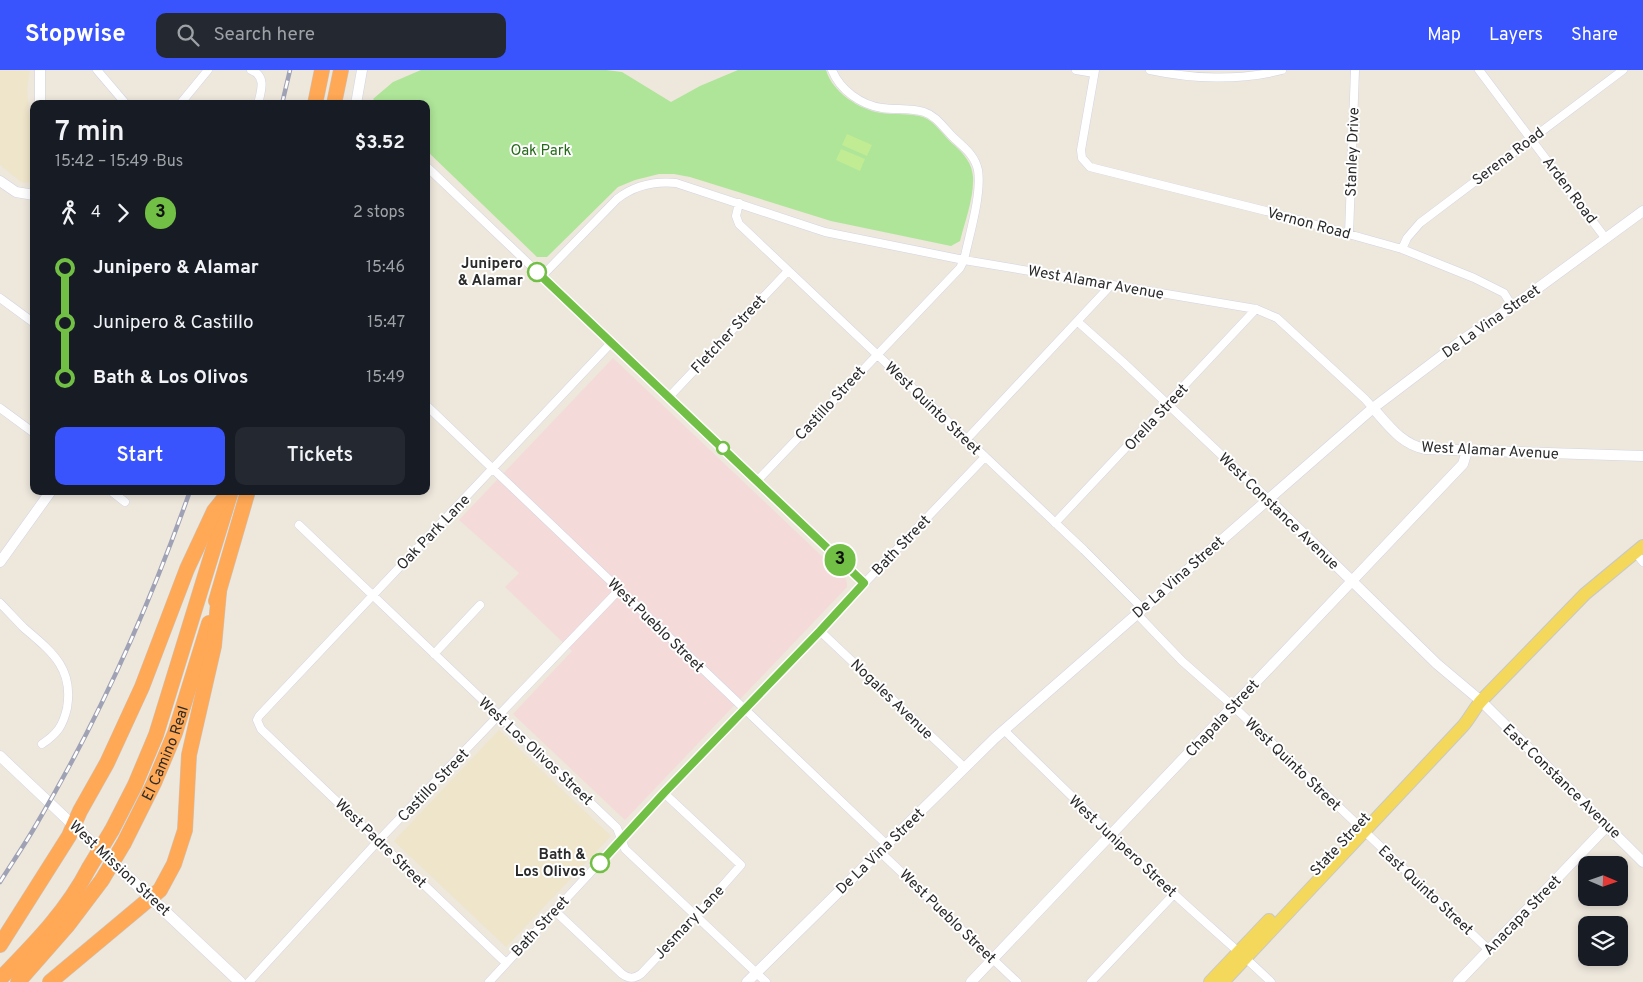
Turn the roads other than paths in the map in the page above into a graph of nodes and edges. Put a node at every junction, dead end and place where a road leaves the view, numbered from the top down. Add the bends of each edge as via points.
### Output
1 (40, 70) edge
2 (97, 70) edge
3 (208, 70) edge
4 (252, 70) edge
5 (322, 70) edge
6 (341, 70) edge
7 (362, 70) edge
8 (832, 70) edge
9 (1076, 70) edge
10 (1150, 70) edge
11 (1282, 70) edge
12 (1355, 70) edge
13 (1479, 70) edge
14 (1623, 70) edge
15 (1094, 71) edge
16 (40, 100) edge
17 (123, 100) edge
18 (183, 100) edge
19 (259, 100) edge
20 (316, 100) edge
21 (335, 100) edge
22 (357, 100) edge
23 (1531, 138) junction
24 (430, 170) edge
25 (0, 181) edge
26 (30, 194) edge
27 (739, 203) junction
28 (1643, 211) edge
29 (1349, 234) junction
30 (1606, 239) junction
31 (1402, 249) junction
32 (964, 260) junction
33 (788, 270) junction
34 (542, 276) junction
35 (1111, 285) junction
36 (0, 298) edge
37 (1512, 306) junction
38 (1256, 309) junction
39 (30, 320) edge
40 (1078, 322) junction
41 (611, 343) junction
42 (876, 354) junction
43 (669, 397) junction
44 (1168, 404) junction
45 (0, 408) edge
46 (1373, 408) junction
47 (430, 409) edge
48 (30, 430) edge
49 (966, 440) junction
50 (1468, 451) junction
51 (1643, 456) edge
52 (984, 457) junction
53 (493, 469) junction
54 (757, 480) junction
55 (48, 495) edge
56 (116, 495) edge
57 (228, 495) edge
58 (230, 495) edge
59 (247, 495) edge
60 (253, 495) edge
61 (1268, 499) junction
62 (125, 502) dead end
63 (1055, 523) junction
64 (299, 525) dead end
65 (235, 538) junction
66 (1640, 553) edge
67 (0, 562) edge
68 (1352, 580) junction
69 (864, 583) junction
70 (618, 590) junction
71 (219, 592) junction
72 (373, 595) junction
73 (0, 603) edge
74 (480, 605) dead end
75 (1139, 611) junction
76 (820, 631) junction
77 (434, 654) junction
78 (1233, 706) junction
79 (1477, 706) junction
80 (744, 709) junction
81 (498, 716) junction
82 (257, 722) joint
83 (1004, 730) junction
84 (42, 744) dead end
85 (0, 756) edge
86 (964, 767) junction
87 (664, 793) junction
88 (74, 825) junction
89 (1606, 827) junction
90 (1361, 828) junction
91 (1111, 834) junction
92 (622, 839) junction
93 (379, 840) junction
94 (883, 847) junction
95 (1643, 862) edge
96 (1174, 894) junction
97 (151, 898) junction
98 (555, 911) junction
99 (696, 916) junction
100 (0, 945) edge
101 (1489, 950) junction
102 (1243, 954) junction
103 (993, 959) junction
104 (506, 963) junction
105 (756, 973) junction
106 (0, 978) edge
107 (18, 982) edge
108 (50, 982) edge
109 (240, 982) edge
110 (249, 982) edge
111 (489, 982) edge
112 (747, 982) edge
113 (766, 982) edge
114 (971, 982) edge
115 (1017, 982) edge
116 (1091, 982) edge
117 (1210, 982) edge
118 (1223, 982) edge
119 (1271, 982) edge
120 (1458, 982) edge

1 - 16 street
2 - 17 street
3 - 18 street
4 - 19 street via 262,83
5 - 20 highway
6 - 21 highway
7 - 22 street
8 - 32 street via 840,84 863,102 933,116 972,157 978,169 978,188
9 - 15 street
10 - 11 street via 1220,78
12 - 29 street, Stanley Drive
13 - 23 street, Arden Road
14 - 23 street, Serena Road
15 - 29 street, Vernon Road via 1081,154 1084,162 1094,168
23 - 30 street, Arden Road
23 - 31 street, Serena Road via 1420,223
24 - 34 street
25 - 26 street via 16,192
27 - 32 street, West Alamar Avenue via 825,232
27 - 33 street, West Quinto Street via 737,220
27 - 34 street, West Alamar Avenue via 676,183 654,182 636,187 617,199
28 - 30 street, De La Vina Street
29 - 31 street, Vernon Road
30 - 37 street, De La Vina Street
31 - 37 street, Vernon Road via 1474,278 1504,294
32 - 35 street, West Alamar Avenue
32 - 42 street, Castillo Street via 960,268
33 - 42 street, West Quinto Street
33 - 43 street, Fletcher Street
34 - 41 street
35 - 38 street, West Alamar Avenue
35 - 40 street
36 - 39 street
37 - 46 street, De La Vina Street
38 - 44 street, Orella Street
38 - 46 street, West Alamar Avenue via 1277,318
40 - 44 street, West Constance Avenue
40 - 49 street
41 - 43 street
41 - 53 street, Oak Park Lane
42 - 49 street, West Quinto Street
42 - 54 street, Castillo Street
43 - 54 street
44 - 61 street, West Constance Avenue
44 - 63 street, Orella Street
45 - 48 street
46 - 50 street, West Alamar Avenue via 1396,433 1416,447
46 - 61 street, De La Vina Street
47 - 53 street, West Pueblo Street
49 - 52 street, West Quinto Street
50 - 51 street, West Alamar Avenue
50 - 68 street, Chapala Street via 1463,464
52 - 63 street, West Quinto Street
52 - 69 street, Bath Street
53 - 70 street, West Pueblo Street
53 - 72 street, Oak Park Lane
54 - 69 street
55 - 67 street
56 - 62 street
57 - 88 highway via 214,511 131,713
58 - 106 highway, El Camino Real, bridge via 159,726 135,785 80,886 49,927
59 - 65 highway, El Camino Real
60 - 65 highway
61 - 68 street, West Constance Avenue
61 - 75 street, De La Vina Street
63 - 75 street, West Quinto Street
64 - 72 street, West Los Olivos Street
65 - 71 highway, El Camino Real
66 - 79 main road, State Street via 1608,574 1564,614
68 - 78 street, Chapala Street
68 - 79 street, West Constance Avenue
69 - 76 street, Bath Street
70 - 80 street, West Pueblo Street
70 - 81 street, Castillo Street
71 - 97 highway via 214,646 189,755 185,830 174,864 160,890
71 - 107 highway, El Camino Real, bridge via 175,733 124,843 102,880 68,925
72 - 77 street, West Los Olivos Street
72 - 82 street, Oak Park Lane via 259,716
73 - 84 street via 55,656 68,683 62,723 57,733
74 - 77 street
75 - 78 street, West Quinto Street via 1182,661
75 - 83 street, De La Vina Street
76 - 80 street, Bath Street
76 - 86 street, Nogales Avenue
77 - 81 street, West Los Olivos Street
78 - 90 street, West Quinto Street
78 - 91 street, Chapala Street
79 - 89 street, East Constance Avenue
79 - 90 main road, State Street via 1464,726
80 - 87 street, Bath Street
80 - 94 street, West Pueblo Street
81 - 92 street, West Los Olivos Street via 617,828
81 - 93 street, Castillo Street
82 - 93 street, West Padre Street
83 - 86 street, De La Vina Street
83 - 91 street, West Junipero Street
85 - 88 street, West Mission Street
86 - 94 street, De La Vina Street
87 - 92 street, Bath Street
87 - 99 street, Jesmary Lane via 741,865
88 - 97 main road, West Mission Street
88 - 100 highway
89 - 95 street, East Constance Avenue
89 - 101 street, Anacapa Street
90 - 101 street, East Quinto Street
90 - 102 main road, State Street
91 - 96 street, West Junipero Street
91 - 103 street, Chapala Street
92 - 98 street, Bath Street
92 - 99 street, West Los Olivos Street via 625,849
93 - 104 street, West Padre Street
93 - 110 street, Castillo Street
94 - 103 street, West Pueblo Street
94 - 105 street, De La Vina Street
96 - 102 street, West Junipero Street
96 - 116 street
97 - 108 highway
97 - 109 main road, West Mission Street
98 - 99 street, Jesmary Lane via 629,978 641,974
98 - 104 street, Bath Street
99 - 105 street, West Los Olivos Street
101 - 120 street, Anacapa Street
102 - 117 main road, State Street
102 - 118 main road, State Street
102 - 119 street, West Junipero Street
103 - 114 street, Chapala Street
103 - 115 street, West Pueblo Street
104 - 111 street, Bath Street
105 - 112 street, De La Vina Street
105 - 113 street, West Los Olivos Street

